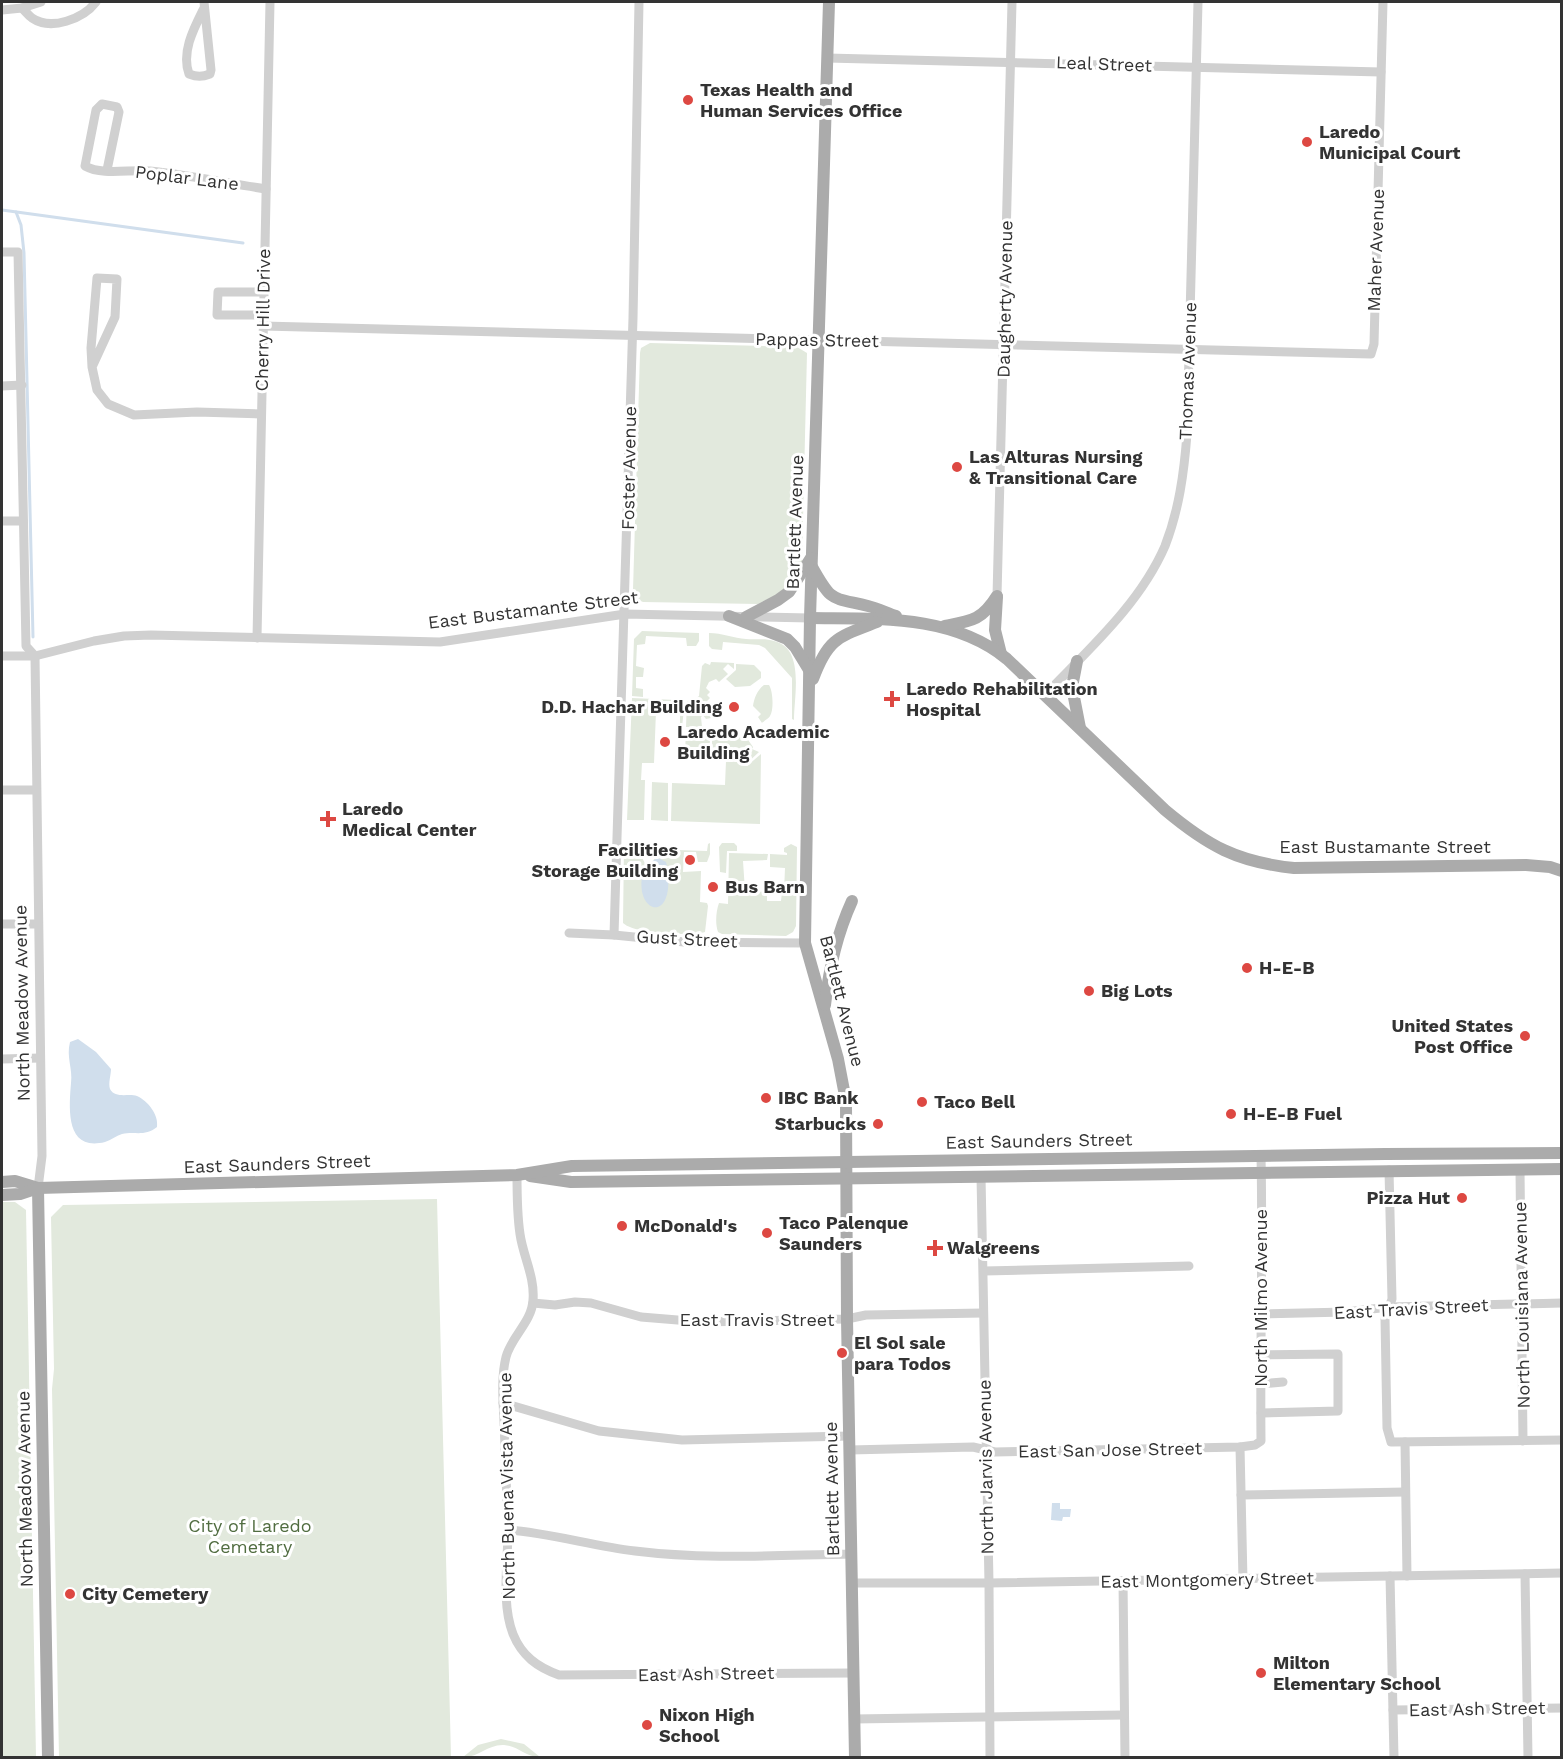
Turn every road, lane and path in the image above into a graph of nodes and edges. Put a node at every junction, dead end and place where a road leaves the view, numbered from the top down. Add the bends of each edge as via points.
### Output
1 (41, 2) edge
2 (96, 2) edge
3 (270, 2) edge
4 (639, 2) edge
5 (829, 2) edge
6 (1012, 2) edge
7 (1198, 2) edge
8 (1383, 2) edge
9 (204, 5) edge
10 (22, 8) junction
11 (2, 10) edge
12 (827, 58) junction
13 (1011, 62) junction
14 (1196, 67) junction
15 (1381, 72) junction
16 (107, 171) junction
17 (266, 189) junction
18 (2, 252) edge
19 (264, 292) junction
20 (263, 315) junction
21 (263, 326) junction
22 (632, 335) junction
23 (817, 340) junction
24 (1004, 344) junction
25 (1189, 349) junction
26 (1371, 354) joint
27 (92, 367) junction
28 (22, 385) junction
29 (2, 386) edge
30 (261, 414) junction
31 (2, 521) edge
32 (23, 521) junction
33 (812, 562) junction
34 (997, 596) junction
35 (625, 614) junction
36 (729, 616) junction
37 (746, 616) junction
38 (810, 618) junction
39 (884, 619) junction
40 (908, 620) junction
41 (941, 627) junction
42 (257, 638) junction
43 (1001, 654) junction
44 (2, 656) edge
45 (35, 656) junction
46 (1077, 661) junction
47 (809, 670) junction
48 (809, 688) junction
49 (1045, 695) junction
50 (1080, 728) junction
51 (2, 790) edge
52 (36, 790) junction
53 (1558, 868) edge
54 (852, 901) dead end
55 (2, 924) edge
56 (38, 924) junction
57 (569, 933) dead end
58 (614, 934) junction
59 (806, 944) junction
60 (824, 1012) junction
61 (2, 1059) edge
62 (40, 1059) junction
63 (1480, 1153) junction
64 (1562, 1153) edge
65 (1261, 1156) junction
66 (1121, 1158) junction
67 (846, 1162) junction
68 (1562, 1169) edge
69 (1389, 1170) junction
70 (1520, 1170) junction
71 (1361, 1171) junction
72 (1262, 1172) junction
73 (1066, 1174) junction
74 (517, 1175) junction
75 (981, 1176) junction
76 (846, 1178) junction
77 (2, 1182) edge
78 (38, 1188) junction
79 (2, 1195) edge
80 (1189, 1266) dead end
81 (984, 1271) junction
82 (533, 1303) junction
83 (1521, 1304) junction
84 (1562, 1304) edge
85 (1389, 1308) junction
86 (983, 1313) junction
87 (1260, 1314) junction
88 (848, 1319) junction
89 (1260, 1356) junction
90 (1283, 1382) dead end
91 (1260, 1383) junction
92 (503, 1403) junction
93 (1261, 1413) junction
94 (850, 1436) junction
95 (1562, 1440) edge
96 (1261, 1441) joint
97 (1524, 1441) junction
98 (1405, 1442) junction
99 (1240, 1447) junction
100 (850, 1450) junction
101 (986, 1450) junction
102 (1405, 1492) junction
103 (1241, 1495) junction
104 (508, 1530) junction
105 (852, 1554) junction
106 (1525, 1574) junction
107 (1562, 1574) edge
108 (1390, 1576) junction
109 (1407, 1576) junction
110 (1243, 1580) junction
111 (1123, 1581) junction
112 (852, 1583) junction
113 (989, 1583) junction
114 (854, 1673) junction
115 (559, 1675) joint
116 (1527, 1708) junction
117 (1562, 1708) edge
118 (1393, 1710) junction
119 (1124, 1715) junction
120 (989, 1717) junction
121 (854, 1719) junction
122 (48, 1758) edge
123 (855, 1758) edge
124 (990, 1758) edge
125 (1125, 1758) edge
126 (1394, 1758) edge
127 (1528, 1758) edge

1 - 10 street
2 - 10 street via 73,18 50,24 33,19
3 - 17 street, Cherry Hill Drive
4 - 22 street, Foster Avenue
5 - 12 main road, Bartlett Avenue
6 - 13 street, Daugherty Avenue
7 - 14 street, Thomas Avenue
8 - 15 street, Maher Avenue
9 - 9 street via 189,38 186,68 195,77 210,74 211,70
10 - 11 street
12 - 13 street, Leal Street
12 - 23 main road, Bartlett Avenue
13 - 14 street, Leal Street
13 - 24 street, Daugherty Avenue
14 - 15 street, Leal Street
14 - 25 street, Thomas Avenue
15 - 26 street, Maher Avenue
16 - 16 street, Poplar Lane via 119,112 117,107 102,104 96,110 85,166
16 - 17 street, Poplar Lane via 148,171
17 - 19 street, Cherry Hill Drive
18 - 28 street, North Meadow Avenue via 18,252
19 - 20 street, Cherry Hill Drive
19 - 20 street via 218,292 217,315
20 - 21 street, Cherry Hill Drive
21 - 22 street, Pappas Street
21 - 30 street, Cherry Hill Drive
22 - 23 street, Pappas Street
22 - 35 street, Foster Avenue
23 - 24 street, Pappas Street
23 - 33 main road, Bartlett Avenue
24 - 25 street, Pappas Street
24 - 34 street, Daugherty Avenue
25 - 26 street, Pappas Street
25 - 46 street, Thomas Avenue via 1187,434 1175,517 1150,574 1125,609
27 - 27 street via 115,317 117,279 97,278
27 - 30 street via 97,390 108,404 134,415
28 - 29 street
28 - 32 street, North Meadow Avenue
30 - 42 street, Cherry Hill Drive
31 - 32 street
32 - 45 street, North Meadow Avenue via 26,646
33 - 37 main road via 785,595
33 - 38 main road, Bartlett Avenue
33 - 40 main road via 824,588 835,598
34 - 41 main road via 978,617
34 - 43 main road via 995,630
35 - 36 street, East Bustamante Street
35 - 42 street, East Bustamante Street via 440,642
35 - 58 street, Foster Avenue
36 - 37 street, East Bustamante Street
36 - 47 main road via 787,639
37 - 38 street, East Bustamante Street
38 - 39 main road, East Bustamante Street
38 - 47 main road, Bartlett Avenue
39 - 40 main road, East Bustamante Street
39 - 48 main road via 846,633 832,643
40 - 41 main road, East Bustamante Street
41 - 43 main road, East Bustamante Street
42 - 45 street, East Bustamante Street via 124,636
43 - 49 main road, East Bustamante Street
44 - 45 street, East Bustamante Street
45 - 52 street, North Meadow Avenue
46 - 49 street, Thomas Avenue
46 - 50 main road via 1072,687
47 - 48 main road, Bartlett Avenue
48 - 59 main road, Bartlett Avenue
49 - 50 main road, East Bustamante Street
50 - 53 main road, East Bustamante Street via 1191,832 1245,860 1294,868
51 - 52 street
52 - 56 street, North Meadow Avenue
54 - 60 main road via 836,942
55 - 56 street
56 - 62 street, North Meadow Avenue
57 - 58 street, Gust Street
58 - 59 street, Gust Street via 684,942
59 - 60 main road, Bartlett Avenue
60 - 67 main road, Bartlett Avenue via 846,1101
61 - 62 street
62 - 78 street, North Meadow Avenue via 42,1156
63 - 64 main road, East Saunders Street
63 - 65 main road, East Saunders Street
63 - 71 main road via 1471,1162 1393,1162
65 - 66 main road, East Saunders Street
65 - 72 street, North Milmo Avenue
66 - 67 main road, East Saunders Street
66 - 73 main road via 1113,1165 1078,1167
67 - 74 main road, East Saunders Street via 572,1166
67 - 76 main road, Bartlett Avenue
68 - 70 main road, East Saunders Street
69 - 70 main road, East Saunders Street
69 - 71 main road, East Saunders Street
69 - 85 street
70 - 83 street, North Louisiana Avenue
71 - 72 main road, East Saunders Street
72 - 73 main road, East Saunders Street
72 - 87 street, North Milmo Avenue
73 - 75 main road, East Saunders Street
74 - 76 main road, East Saunders Street via 571,1182
74 - 78 main road, East Saunders Street
74 - 82 street via 519,1233 532,1278
75 - 76 main road, East Saunders Street
75 - 81 street, North Jarvis Avenue
76 - 88 main road, Bartlett Avenue
77 - 78 main road, East Saunders Street via 15,1181
78 - 79 main road, East Saunders Street
78 - 122 main road, North Meadow Avenue
80 - 81 street
81 - 86 street, North Jarvis Avenue
82 - 88 street, East Travis Street via 591,1303 641,1317 702,1322
82 - 92 street, North Buena Vista Avenue via 506,1356
83 - 84 street, East Travis Street
83 - 85 street, East Travis Street
83 - 97 street, North Louisiana Avenue
85 - 87 street, East Travis Street
85 - 98 street via 1385,1318 1387,1428 1391,1442
86 - 88 street, East Travis Street via 866,1315
86 - 101 street, North Jarvis Avenue
87 - 89 street, North Milmo Avenue
88 - 94 main road, Bartlett Avenue
89 - 91 street, North Milmo Avenue
89 - 93 street via 1338,1354 1338,1411
90 - 91 street
91 - 93 street, North Milmo Avenue
92 - 94 street via 599,1431 682,1440
92 - 104 street, North Buena Vista Avenue
93 - 96 street, North Milmo Avenue
94 - 100 main road, Bartlett Avenue
95 - 97 street
96 - 99 street, East San Jose Street
97 - 98 street
98 - 102 street
99 - 101 street, East San Jose Street
99 - 103 street
100 - 101 street, East San Jose Street
100 - 105 main road, Bartlett Avenue
101 - 113 street, North Jarvis Avenue
102 - 103 street
102 - 109 street
103 - 110 street
104 - 105 street via 675,1555
104 - 115 street, North Buena Vista Avenue via 508,1598 513,1632 528,1659
105 - 112 main road, Bartlett Avenue
106 - 107 street, East Montgomery Street
106 - 109 street, East Montgomery Street
106 - 116 street
108 - 109 street, East Montgomery Street
108 - 110 street, East Montgomery Street
108 - 118 street
110 - 111 street, East Montgomery Street
111 - 113 street, East Montgomery Street
111 - 119 street
112 - 113 street, East Montgomery Street
112 - 114 main road, Bartlett Avenue
113 - 120 street, North Jarvis Avenue
114 - 115 street, East Ash Street
114 - 121 main road, Bartlett Avenue
116 - 117 street, East Ash Street
116 - 118 street, East Ash Street
116 - 127 street
118 - 126 street
119 - 120 street
119 - 125 street
120 - 121 street
120 - 124 street, North Jarvis Avenue
121 - 123 main road, Bartlett Avenue

